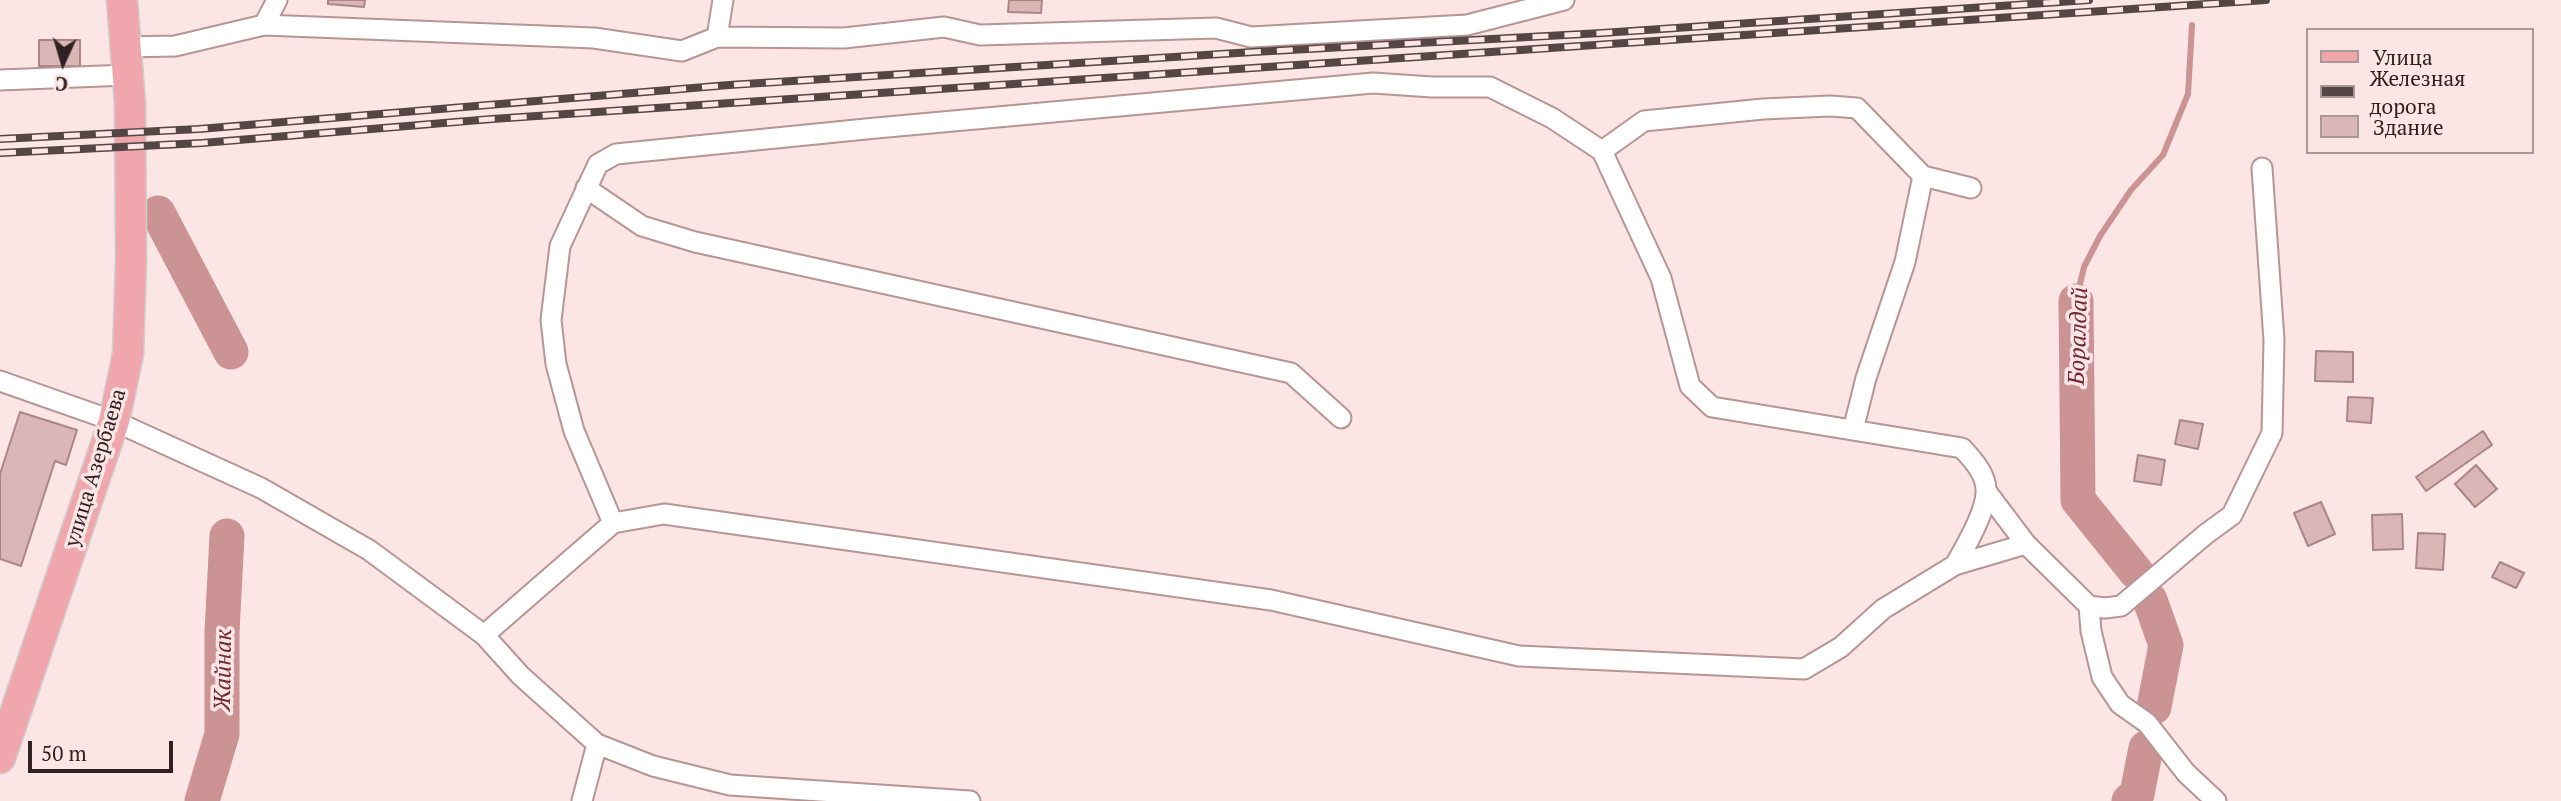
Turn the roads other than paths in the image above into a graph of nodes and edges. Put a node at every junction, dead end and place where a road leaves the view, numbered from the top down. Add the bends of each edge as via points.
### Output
1 (122, 0) edge
2 (277, 0) edge
3 (723, 0) edge
4 (1564, 0) edge
5 (264, 25) junction
6 (718, 37) junction
7 (127, 61) junction
8 (0, 80) edge
9 (1602, 151) junction
10 (2262, 168) dead end
11 (1923, 176) junction
12 (586, 188) junction
13 (1971, 188) dead end
14 (0, 381) edge
15 (1341, 418) dead end
16 (114, 421) junction
17 (1853, 430) junction
18 (1986, 491) junction
19 (613, 523) junction
20 (2026, 544) junction
21 (1955, 565) junction
22 (2089, 606) junction
23 (484, 635) junction
24 (597, 744) junction
25 (0, 758) edge
26 (582, 801) edge
27 (970, 801) edge
28 (2216, 801) edge

1 - 7 main road, улица Азербаева
2 - 5 street
3 - 6 street
4 - 6 street via 1467,25 1251,37 1216,28 980,35 944,27 844,38
5 - 6 street via 594,38 681,51
5 - 7 street
7 - 8 street
7 - 16 main road, улица Азербаева via 131,104 128,354
9 - 11 street via 1644,121 1763,109 1857,108
9 - 12 street via 1552,118 1490,87 1373,83 616,154 598,164
9 - 17 street via 1661,278 1690,386 1712,407
10 - 22 street via 2274,340 2272,433 2232,515 2121,606
11 - 13 street
11 - 17 street via 1905,262
12 - 15 street via 642,226 695,242 1291,373
12 - 19 street via 560,246 551,320 556,364 574,431
14 - 16 street
16 - 23 street via 261,488 369,550
16 - 25 main road, улица Азербаева
17 - 18 street via 1962,448 1979,466
18 - 20 street
18 - 21 street via 1974,530
19 - 21 street via 664,514 1270,600 1519,656 1804,669 1841,647 1883,610
19 - 23 street
20 - 21 street
20 - 22 street
22 - 28 street via 2102,677 2120,704 2147,723 2186,773
23 - 24 street via 521,676
24 - 26 street
24 - 27 street via 653,766 730,785

